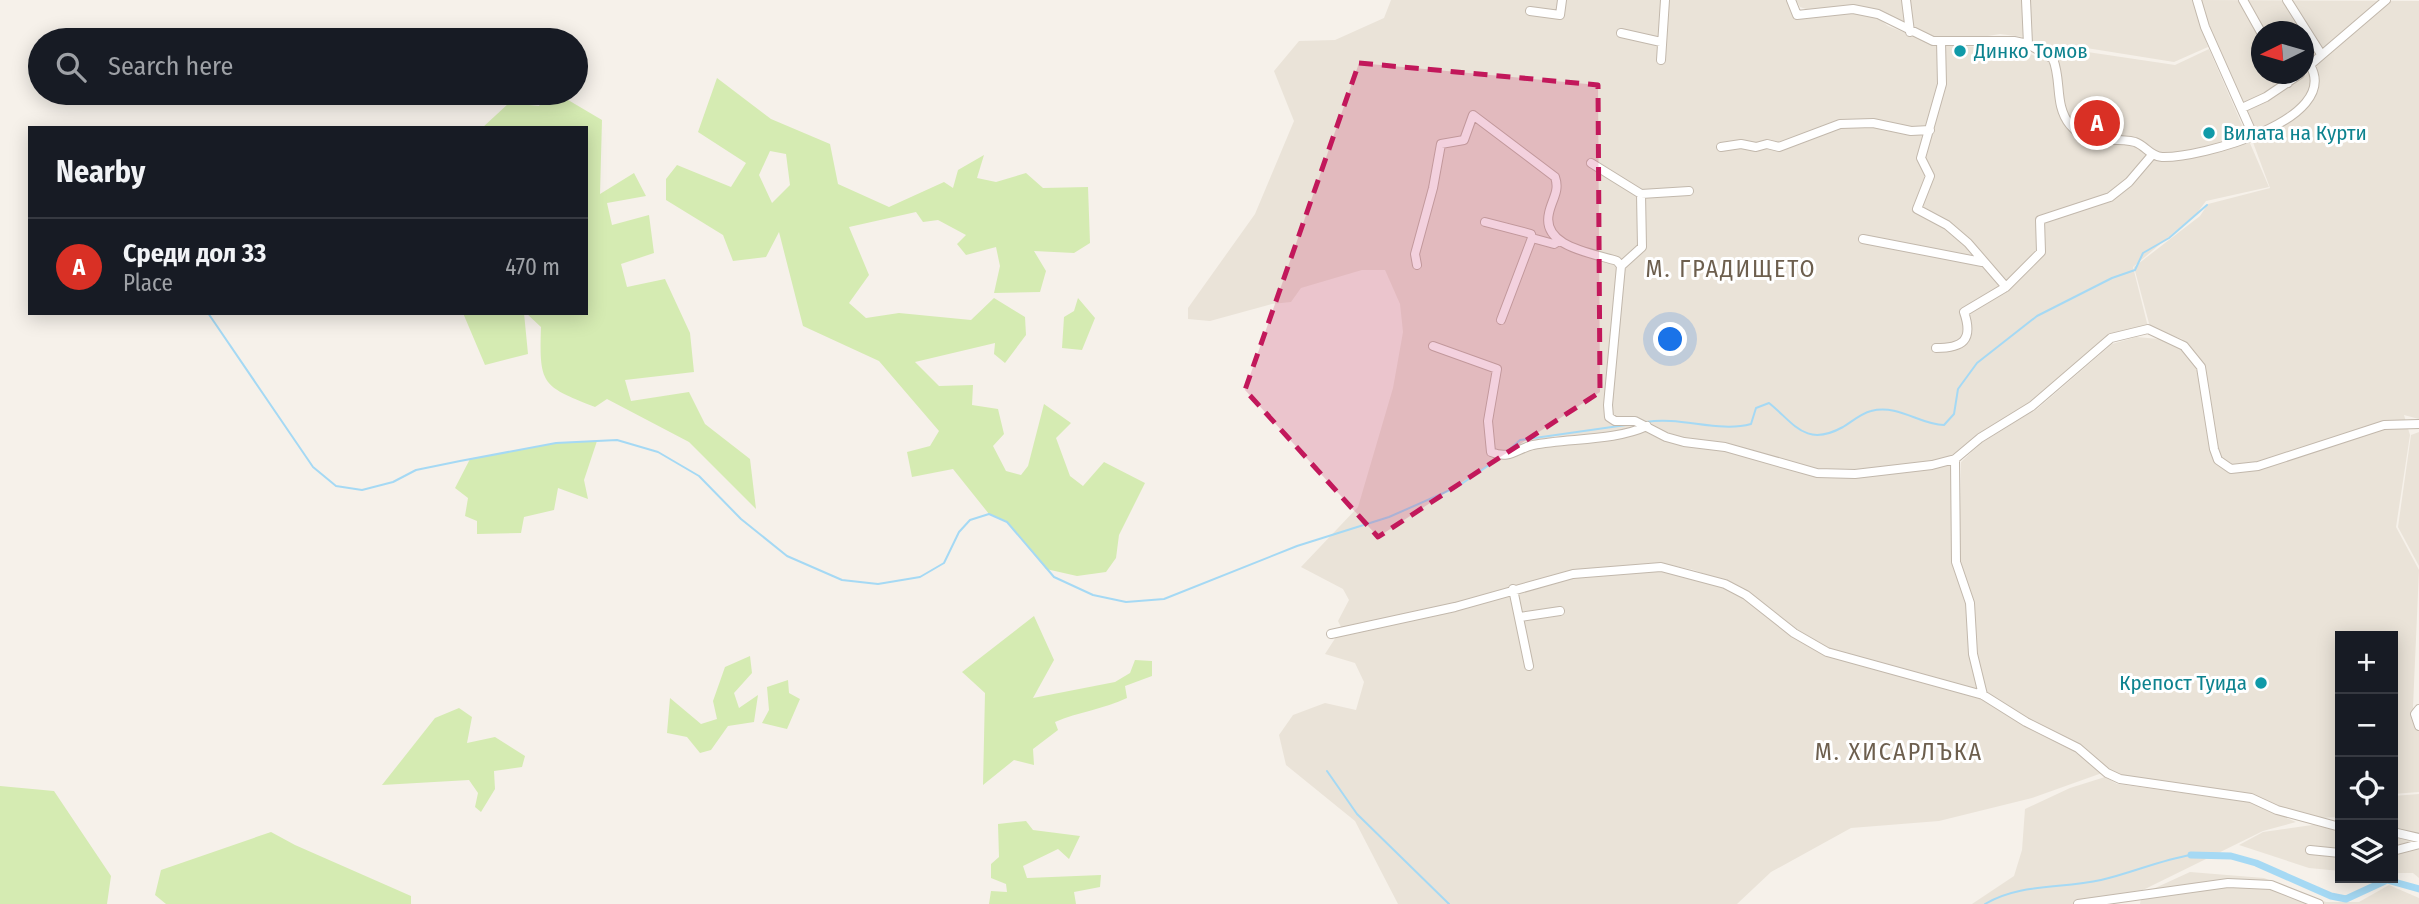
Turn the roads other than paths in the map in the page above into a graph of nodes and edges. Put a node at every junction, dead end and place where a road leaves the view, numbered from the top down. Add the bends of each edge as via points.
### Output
1 (1562, 0) edge
2 (1665, 0) edge
3 (1791, 0) edge
4 (1906, 0) edge
5 (2026, 0) edge
6 (2197, 0) edge
7 (2243, 0) edge
8 (2287, 0) edge
9 (2386, 0) edge
10 (1530, 11) dead end
11 (2255, 21) edge
12 (1910, 32) junction
13 (1621, 33) dead end
14 (1941, 41) junction
15 (1661, 42) junction
16 (2028, 44) junction
17 (2321, 54) junction
18 (1661, 60) dead end
19 (2314, 61) edge
20 (2286, 84) edge
21 (2314, 84) edge
22 (2242, 108) junction
23 (1930, 130) junction
24 (2254, 137) junction
25 (1721, 147) dead end
26 (2152, 155) junction
27 (1591, 163) dead end
28 (1689, 191) dead end
29 (1641, 194) junction
30 (1485, 222) dead end
31 (1532, 238) junction
32 (1863, 239) dead end
33 (1559, 241) junction
34 (1982, 262) junction
35 (1417, 265) dead end
36 (1621, 266) junction
37 (2006, 287) junction
38 (1501, 320) dead end
39 (1433, 346) dead end
40 (1936, 348) dead end
41 (2419, 424) edge
42 (1646, 426) junction
43 (1955, 459) junction
44 (1513, 589) junction
45 (1560, 611) dead end
46 (1520, 617) junction
47 (1331, 634) dead end
48 (1529, 666) dead end
49 (1983, 695) junction
50 (2419, 709) edge
51 (2419, 726) edge
52 (2335, 826) edge
53 (2398, 833) edge
54 (2419, 838) edge
55 (2419, 844) edge
56 (2310, 850) dead end
57 (2398, 850) edge
58 (2335, 852) edge
59 (2078, 904) edge
60 (2319, 904) edge

1 - 10 street via 1560,15
2 - 15 street
3 - 12 street via 1797,15 1853,9 1878,15
4 - 12 street
5 - 16 street
6 - 22 street
7 - 11 street
8 - 17 street
9 - 17 street
12 - 14 street
13 - 15 street
14 - 16 street
14 - 23 street via 1942,84
15 - 18 street
16 - 26 street via 2053,59 2062,110 2080,135 2090,140 2134,142
17 - 19 street
20 - 22 street
21 - 24 street via 2311,97
22 - 24 street
23 - 25 street via 1840,124 1779,147
23 - 34 street via 1921,158 1930,176 1917,209 1947,225
24 - 26 street via 2207,153
26 - 37 street via 2110,197 2040,220 2041,252
27 - 29 street
28 - 29 street
29 - 36 street via 1642,247
30 - 31 street
31 - 33 street via 1553,244
31 - 38 street
32 - 34 street
33 - 35 street via 1549,231 1548,216 1558,186 1555,177 1473,115 1464,141 1441,144 1415,254
33 - 36 street
34 - 37 street
36 - 42 street via 1609,417
37 - 40 street via 1964,312 1964,342 1957,348
39 - 42 street via 1497,369 1488,440 1491,452 1505,456 1528,446 1598,435 1626,436
41 - 43 street via 2384,425 2258,466 2231,469 2218,460 2214,449 2201,367 2184,346 2148,329 2111,338 2032,405
42 - 43 street via 1675,440 1725,447 1817,473 1878,472
43 - 49 street via 1956,562 1970,603 1973,654
44 - 46 street
44 - 47 street via 1455,607
44 - 49 street via 1619,568 1661,567 1693,573 1746,595 1794,634 1827,652
45 - 46 street
46 - 48 street
49 - 52 street via 2078,748 2120,779 2251,798
50 - 51 street via 2415,714
53 - 54 street
55 - 57 street
56 - 58 street
59 - 60 street via 2213,883 2270,886

